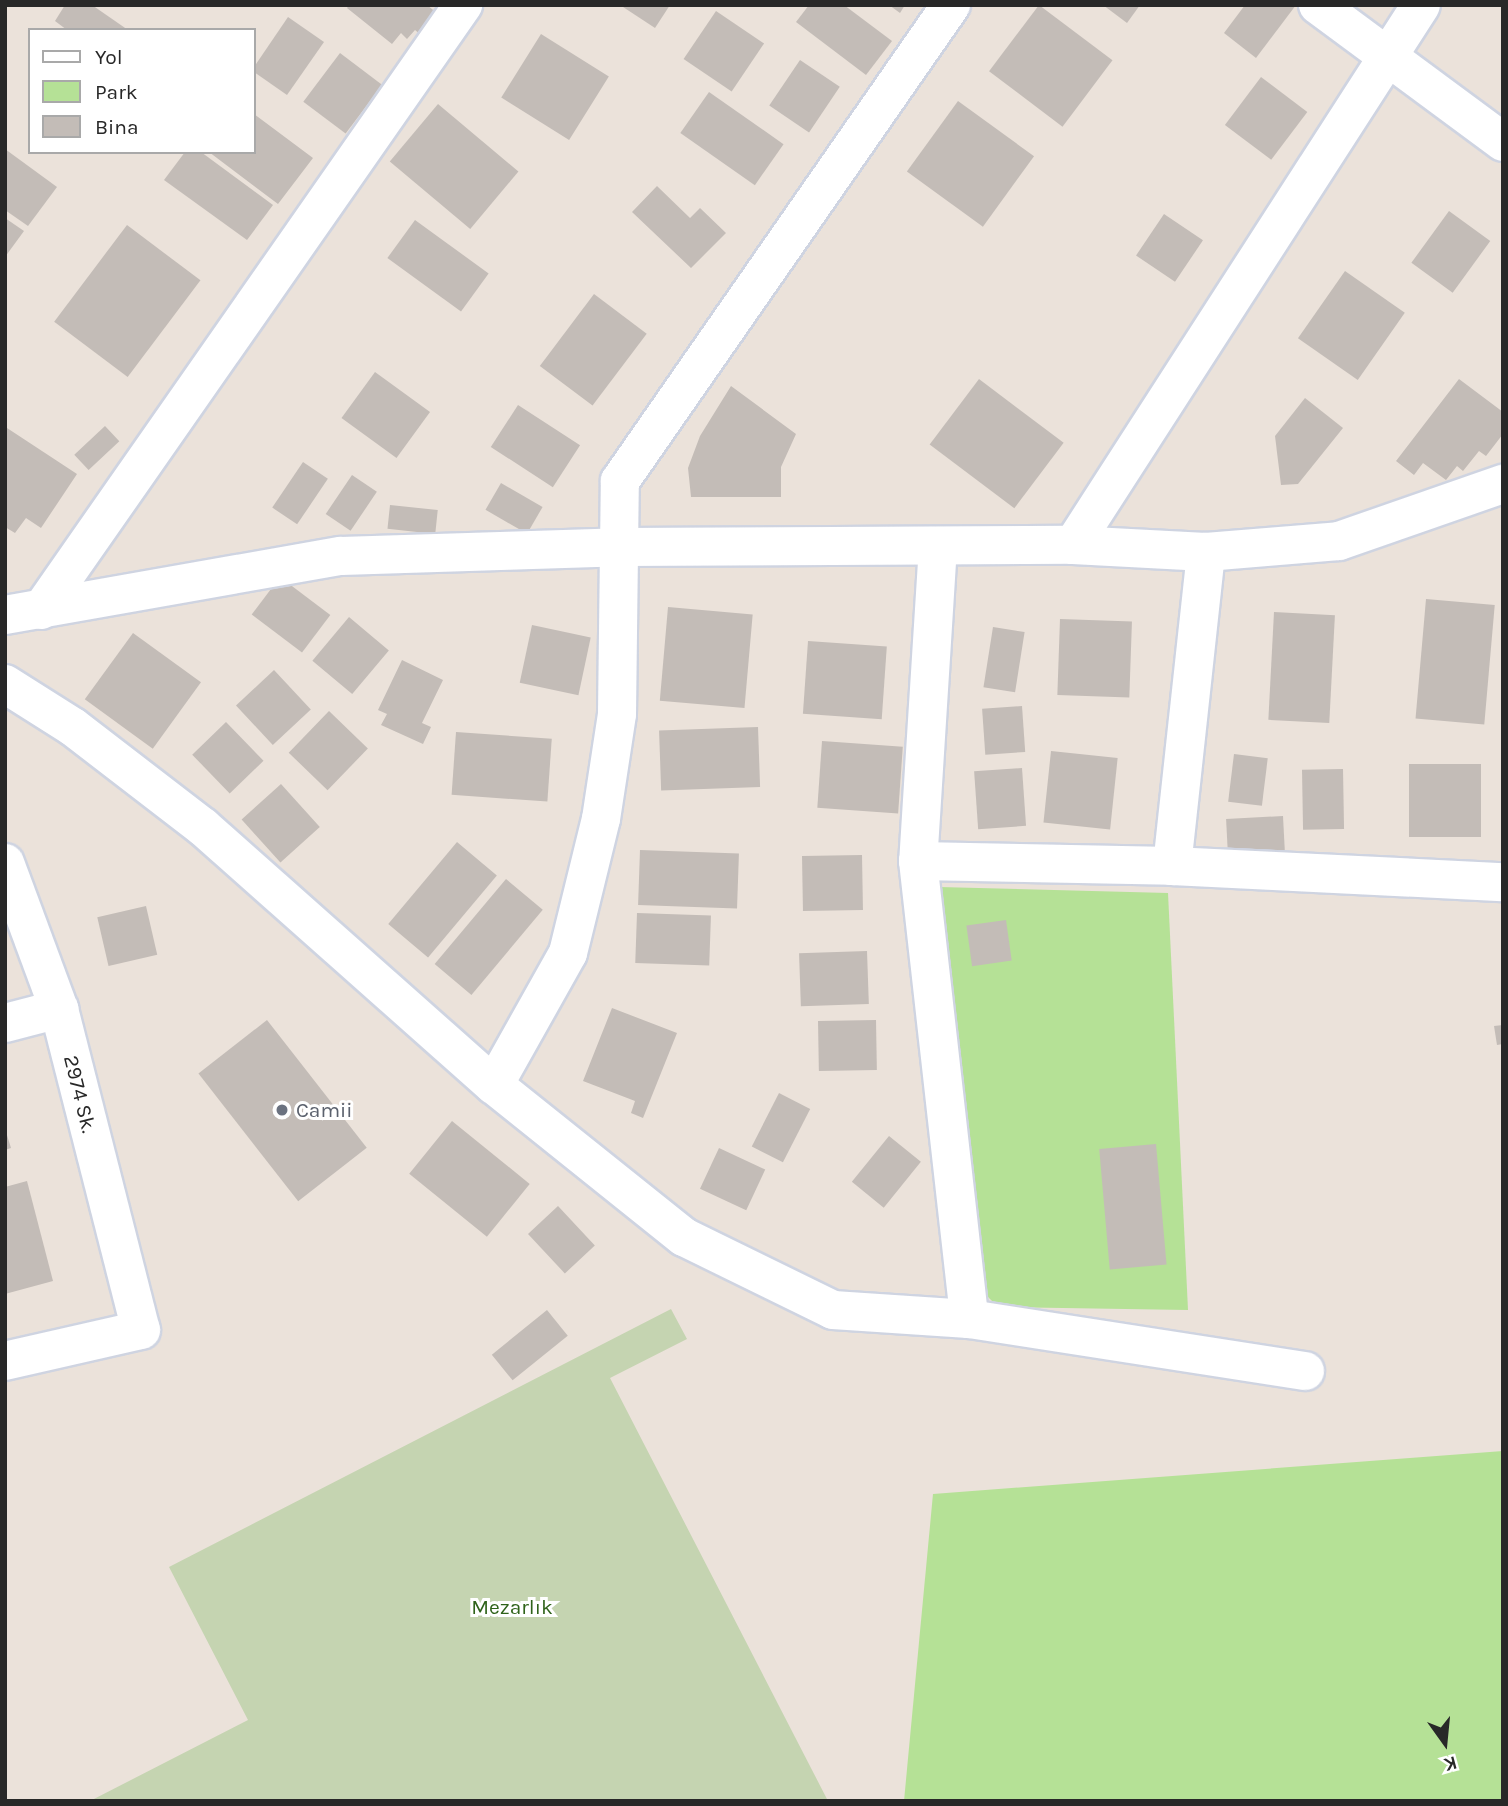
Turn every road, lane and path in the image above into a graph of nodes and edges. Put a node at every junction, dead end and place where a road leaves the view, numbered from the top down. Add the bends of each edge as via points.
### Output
1 (463, 5) edge
2 (951, 5) edge
3 (1318, 5) edge
4 (1420, 5) edge
5 (1386, 55) junction
6 (1503, 142) edge
7 (1503, 484) edge
8 (1073, 545) junction
9 (938, 546) junction
10 (620, 547) junction
11 (1206, 552) junction
12 (23, 613) edge
13 (5, 684) edge
14 (919, 861) junction
15 (5, 863) edge
16 (1171, 866) junction
17 (1503, 881) edge
18 (59, 1009) junction
19 (5, 1023) edge
20 (494, 1085) junction
21 (969, 1319) junction
22 (5, 1361) edge
23 (1305, 1371) dead end

1 - 12 street
2 - 10 street via 621,481
3 - 5 street
4 - 5 street
5 - 6 street
5 - 8 street
7 - 11 street via 1339,541
8 - 9 street
8 - 11 street
9 - 10 street
9 - 14 street
10 - 12 street via 341,556
10 - 20 street via 617,714 601,819 568,953
11 - 16 street
13 - 20 street via 73,727 203,828
14 - 16 street
14 - 21 street
15 - 18 street, 2974 Sk.
16 - 17 street
18 - 19 street
18 - 22 street, 2974 Sk. via 141,1330
20 - 21 street via 696,1244 833,1310
21 - 23 street

